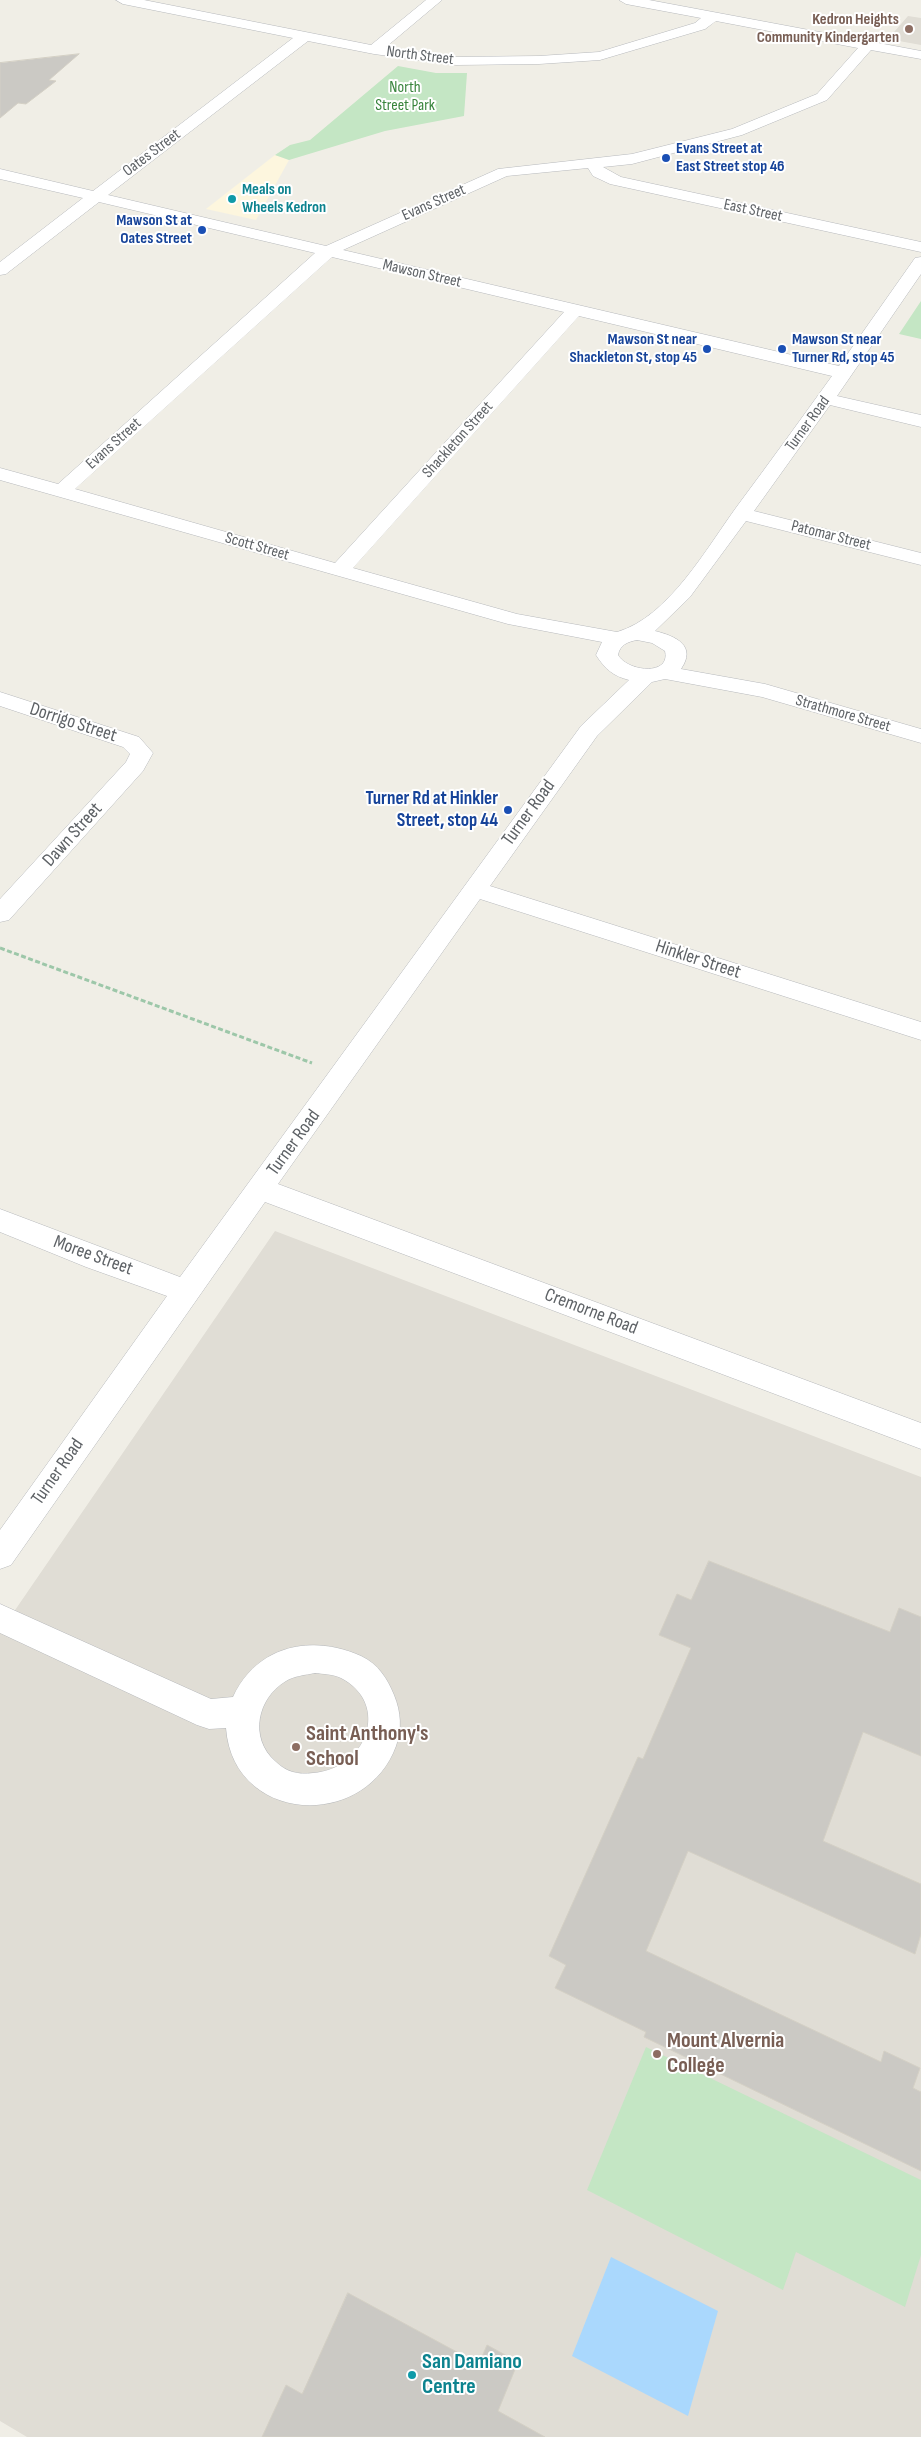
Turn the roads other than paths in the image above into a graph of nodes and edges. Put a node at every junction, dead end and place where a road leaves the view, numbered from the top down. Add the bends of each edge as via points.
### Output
1 (123, 0) edge
2 (435, 0) edge
3 (626, 0) edge
4 (714, 16) junction
5 (304, 37) junction
6 (868, 45) junction
7 (374, 50) junction
8 (921, 55) edge
9 (592, 163) junction
10 (0, 174) edge
11 (95, 197) junction
12 (921, 247) edge
13 (328, 252) junction
14 (921, 262) edge
15 (0, 270) edge
16 (575, 310) junction
17 (844, 373) junction
18 (826, 399) junction
19 (921, 421) edge
20 (0, 474) edge
21 (62, 491) junction
22 (742, 514) junction
23 (921, 559) edge
24 (340, 570) junction
25 (692, 584) junction
26 (619, 648) junction
27 (673, 648) junction
28 (655, 674) junction
29 (765, 691) junction
30 (0, 699) edge
31 (589, 731) junction
32 (921, 736) edge
33 (142, 752) joint
34 (474, 889) junction
35 (0, 914) edge
36 (921, 1031) edge
37 (261, 1189) junction
38 (0, 1220) edge
39 (186, 1291) junction
40 (921, 1436) edge
41 (0, 1555) edge
42 (0, 1618) edge
43 (244, 1712) junction

1 - 5 street, North Street
2 - 7 street
3 - 4 street
4 - 6 street
4 - 7 street, North Street via 700,26 591,57 456,61
5 - 7 street, North Street
5 - 11 street, Oates Street
6 - 8 street
6 - 9 street, Evans Street via 813,102 737,132 632,159
9 - 12 street, East Street via 598,172 616,181
9 - 13 street, Evans Street via 504,172
10 - 11 street, Mawson Street
11 - 13 street, Mawson Street
11 - 15 street, Oates Street
13 - 16 street, Mawson Street
13 - 21 street, Evans Street
14 - 17 street, Turner Road
16 - 17 street, Mawson Street
16 - 24 street, Shackleton Street
17 - 18 street, Turner Road
18 - 19 street
18 - 22 street, Turner Road
20 - 21 street, Scott Street
21 - 24 street, Scott Street
22 - 23 street, Patomar Street
22 - 25 street, Turner Road
24 - 26 street, Scott Street via 515,620 558,639
25 - 26 street, Turner Road via 655,622
25 - 27 street, Turner Road
26 - 27 street via 655,636
26 - 28 street via 628,673
26 - 31 street, Turner Road via 609,685
27 - 28 street, Turner Road via 676,661
27 - 29 street, Strathmore Street
28 - 29 street, Strathmore Street
28 - 31 street, Turner Road
29 - 32 street, Strathmore Street
30 - 33 street, Dorrigo Street via 131,742
31 - 34 street, Turner Road
33 - 35 street, Dawn Street via 135,766
34 - 36 street, Hinkler Street
34 - 37 street, Turner Road
37 - 39 street, Turner Road
37 - 40 street, Cremorne Road
38 - 39 street, Moree Street
39 - 41 street, Turner Road
42 - 43 street via 210,1714
43 - 43 street via 253,1691 270,1674 291,1662 315,1658 339,1661 360,1672 375,1689 384,1710 384,1733 376,1753 363,1771 344,1784 321,1790 298,1790 277,1783 260,1771 247,1753 242,1733

